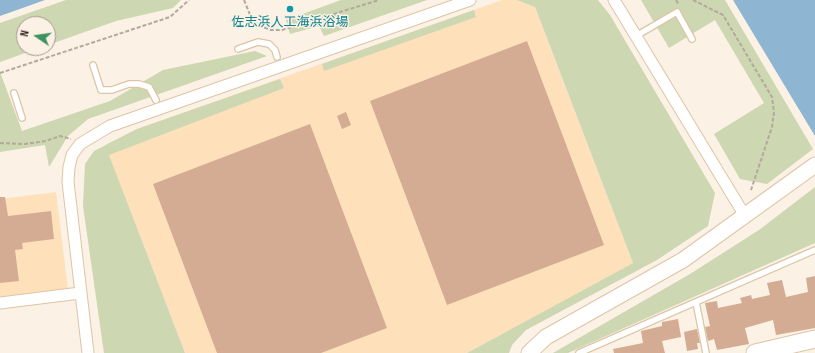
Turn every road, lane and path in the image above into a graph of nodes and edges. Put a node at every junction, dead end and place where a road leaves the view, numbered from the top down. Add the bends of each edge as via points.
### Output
1 (189, 0) edge
2 (244, 0) edge
3 (379, 0) edge
4 (470, 0) edge
5 (614, 0) edge
6 (693, 0) edge
7 (636, 36) junction
8 (692, 38) dead end
9 (238, 49) dead end
10 (278, 57) dead end
11 (93, 65) dead end
12 (0, 73) edge
13 (14, 93) dead end
14 (156, 100) dead end
15 (22, 118) dead end
16 (71, 139) dead end
17 (0, 143) edge
18 (815, 165) edge
19 (751, 190) dead end
20 (745, 216) junction
21 (815, 250) edge
22 (80, 293) junction
23 (696, 302) junction
24 (0, 303) edge
25 (815, 339) edge
26 (88, 353) edge
27 (529, 353) edge
28 (579, 353) edge
29 (706, 353) edge
30 (755, 353) edge

1 - 12 path via 170,16
2 - 3 path via 257,25 271,30 282,30
4 - 22 street via 110,126 80,144 72,155 68,182
5 - 7 street
6 - 19 path via 723,15 772,97 772,127
7 - 8 lane via 677,12
7 - 20 street
9 - 10 lane via 258,42 269,44
11 - 14 lane via 101,90 139,84 149,87
13 - 15 lane
16 - 17 path via 60,136 46,142
18 - 20 street
20 - 27 street via 683,260 546,337
21 - 23 lane
22 - 24 street
22 - 26 street
23 - 28 lane
23 - 29 lane
25 - 30 main road

